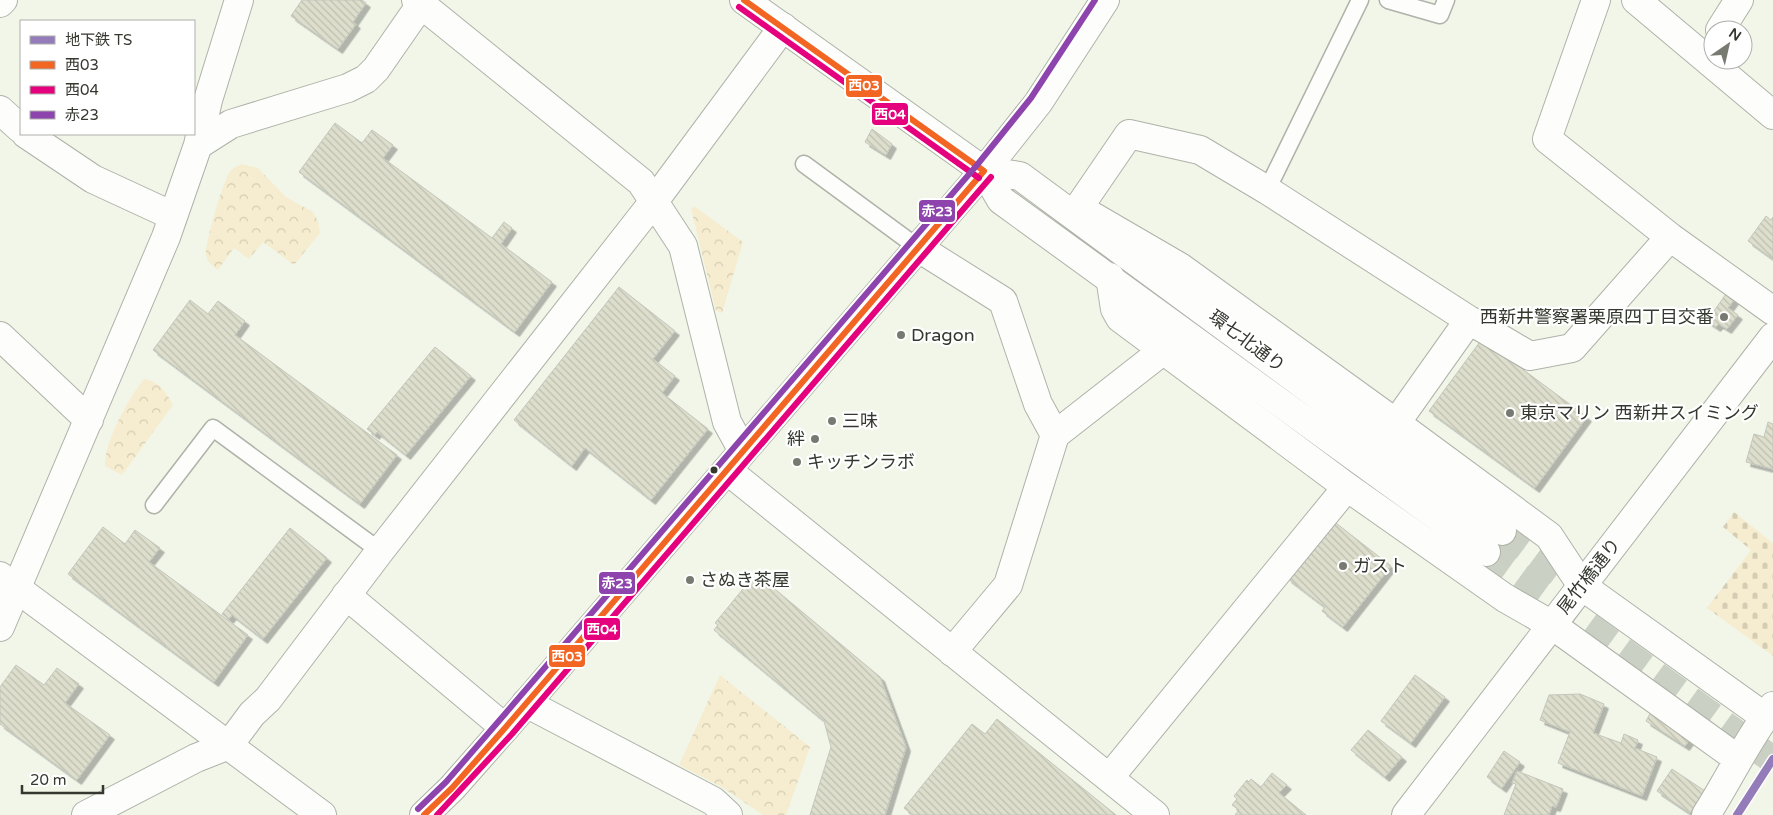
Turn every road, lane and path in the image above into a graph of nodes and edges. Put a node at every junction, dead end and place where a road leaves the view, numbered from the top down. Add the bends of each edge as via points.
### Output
1 (3, 0) edge
2 (239, 0) edge
3 (744, 0) edge
4 (1105, 0) edge
5 (1360, 0) edge
6 (1388, 0) edge
7 (1446, 0) edge
8 (1596, 0) edge
9 (1636, 0) edge
10 (1739, 0) edge
11 (420, 1) edge
12 (0, 3) edge
13 (1726, 20) edge
14 (783, 27) junction
15 (1703, 45) edge
16 (1729, 70) edge
17 (0, 110) edge
18 (1773, 115) edge
19 (20, 128) edge
20 (27, 135) edge
21 (198, 145) junction
22 (804, 164) dead end
23 (984, 171) junction
24 (1267, 190) junction
25 (654, 200) junction
26 (1070, 206) junction
27 (173, 216) junction
28 (1670, 237) junction
29 (917, 247) junction
30 (1110, 278) junction
31 (1773, 311) edge
32 (1470, 320) junction
33 (0, 336) edge
34 (1773, 337) edge
35 (1165, 349) junction
36 (89, 420) junction
37 (1396, 423) junction
38 (1055, 435) junction
39 (735, 461) junction
40 (1347, 487) junction
41 (154, 506) dead end
42 (380, 551) junction
43 (9, 582) edge
44 (1582, 586) junction
45 (346, 595) junction
46 (1552, 624) junction
47 (0, 627) edge
48 (952, 652) junction
49 (526, 703) junction
50 (1769, 712) edge
51 (505, 728) junction
52 (229, 745) junction
53 (1738, 759) junction
54 (1109, 778) junction
55 (429, 813) edge
56 (86, 815) edge
57 (322, 815) edge
58 (728, 815) edge
59 (1154, 815) edge
60 (1406, 815) edge
61 (1706, 815) edge

1 - 12 street
2 - 21 street via 208,100
3 - 14 street, 環七北通り
4 - 23 street via 1038,103
5 - 24 lane
6 - 7 lane via 1440,15
8 - 28 street via 1547,139
9 - 15 street
10 - 13 street
11 - 21 street via 366,79 348,88 231,124
11 - 25 street via 641,182
14 - 23 street, 環七北通り
14 - 25 street
16 - 18 street
17 - 19 street
20 - 27 street via 94,180
21 - 27 street
22 - 29 lane
23 - 26 street, 環七北通り via 1020,176
23 - 29 street
23 - 30 street, 環七北通り via 1001,200
24 - 26 street via 1200,150 1131,134
24 - 32 street
25 - 39 street via 682,246
25 - 42 street
26 - 30 street, 環七北通り via 1494,542
26 - 37 street via 1180,267
27 - 36 street
28 - 31 street
28 - 32 street via 1572,348 1530,356
29 - 38 street via 1003,301 1038,404
29 - 39 street
30 - 35 street via 1115,309 1120,318
32 - 37 street
33 - 36 street
34 - 44 street, 尾竹橋通り
35 - 38 street
35 - 40 street
36 - 43 street
37 - 44 street via 1549,536
38 - 48 street via 1008,585
39 - 48 street
39 - 49 street
40 - 46 street via 1505,598
40 - 54 street
41 - 42 lane via 213,428
42 - 45 street
43 - 47 street
43 - 52 street
44 - 46 street, 尾竹橋通り
44 - 50 street
45 - 51 street
45 - 52 street
46 - 53 street
46 - 60 street, 尾竹橋通り
48 - 54 street
49 - 51 street
49 - 58 street via 713,801
50 - 53 street
51 - 55 street
52 - 56 street via 196,758
52 - 57 street
53 - 61 street
54 - 59 street

